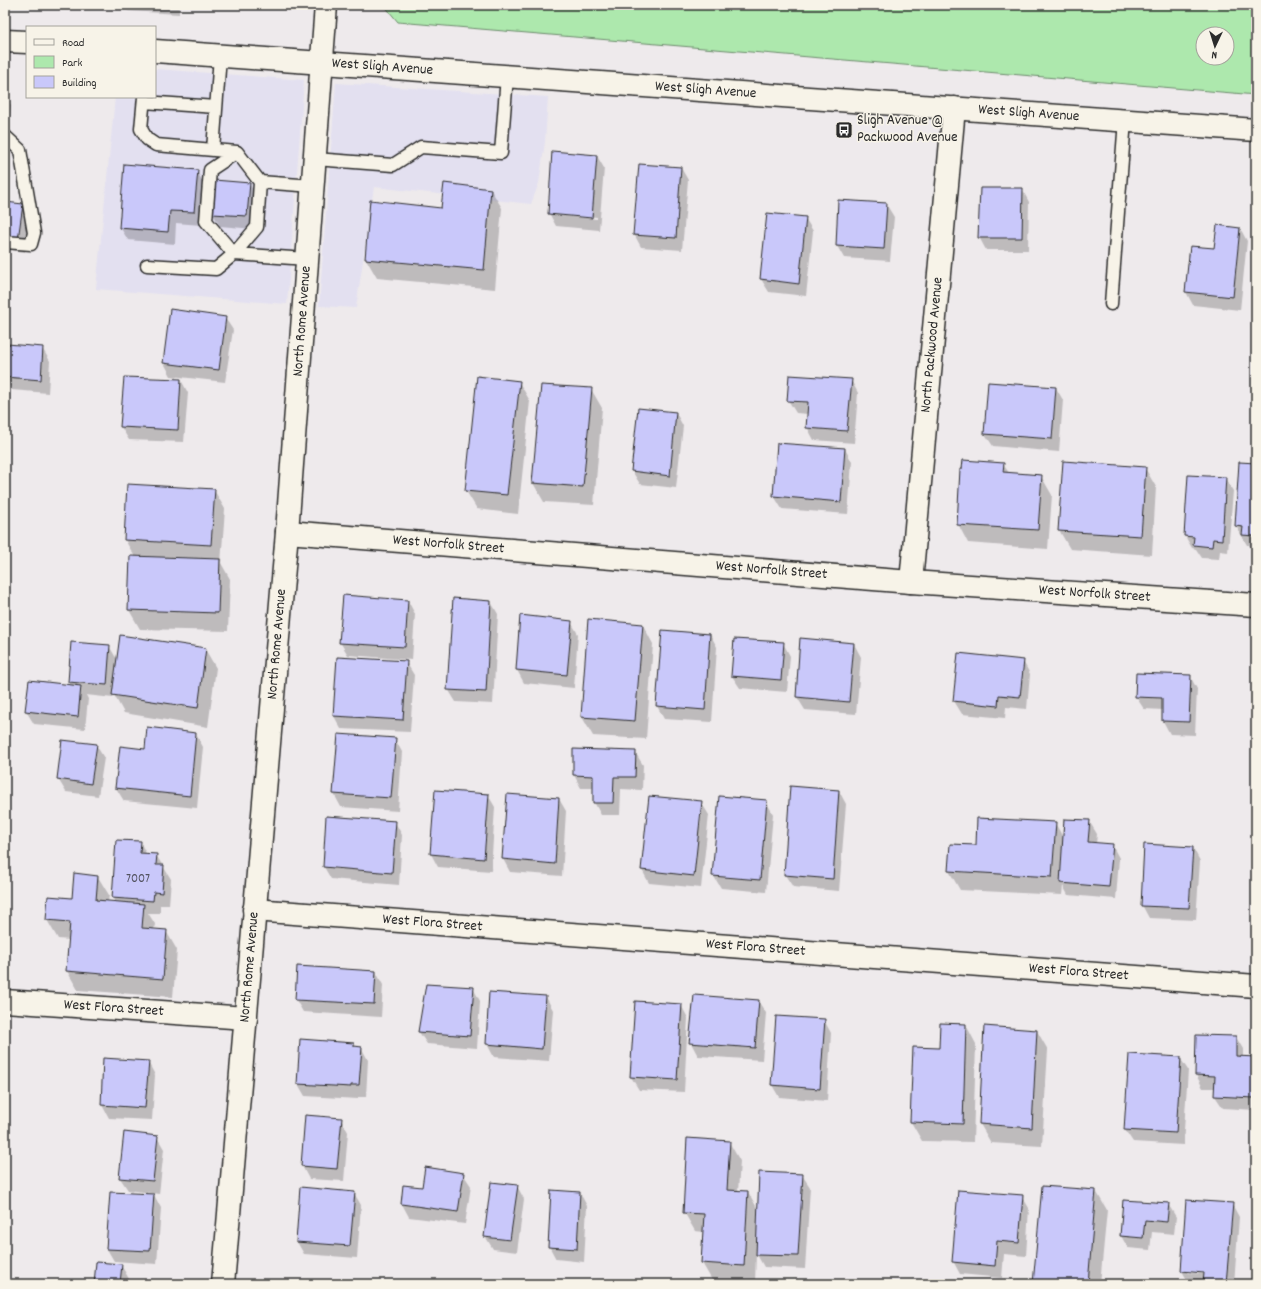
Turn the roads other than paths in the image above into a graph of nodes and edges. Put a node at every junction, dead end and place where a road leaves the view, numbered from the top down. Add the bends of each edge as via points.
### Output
1 (326, 5) edge
2 (5, 41) edge
3 (26, 42) edge
4 (156, 51) edge
5 (220, 56) junction
6 (322, 64) junction
7 (507, 76) junction
8 (144, 99) edge
9 (216, 107) junction
10 (954, 108) junction
11 (1125, 120) junction
12 (1256, 130) edge
13 (5, 136) edge
14 (213, 150) junction
15 (238, 152) junction
16 (314, 159) junction
17 (260, 182) junction
18 (313, 186) junction
19 (5, 242) edge
20 (234, 254) junction
21 (307, 259) junction
22 (147, 265) dead end
23 (1112, 304) dead end
24 (287, 532) junction
25 (911, 582) junction
26 (1256, 605) edge
27 (254, 910) junction
28 (1256, 986) edge
29 (5, 1001) edge
30 (246, 1018) junction
31 (225, 1284) edge

1 - 6 street, North Rome Avenue
2 - 3 street
4 - 5 street, West Sligh Avenue
5 - 6 street, West Sligh Avenue
5 - 9 lane
6 - 7 street, West Sligh Avenue
6 - 16 street, North Rome Avenue
7 - 10 street, West Sligh Avenue
7 - 16 lane via 501,153 421,148 394,165
8 - 9 lane
8 - 14 lane via 141,129 147,139 156,146
9 - 14 lane
10 - 11 street, West Sligh Avenue
10 - 25 street, North Packwood Avenue
11 - 12 street, West Sligh Avenue
11 - 23 lane
13 - 19 lane via 20,150 34,233 31,244
14 - 15 lane
15 - 17 lane
15 - 20 lane via 210,170 206,221
16 - 18 street, North Rome Avenue
17 - 18 lane
17 - 20 lane via 257,227
18 - 21 street, North Rome Avenue
20 - 21 lane
20 - 22 lane via 216,269
21 - 24 street, North Rome Avenue
24 - 25 street, West Norfolk Street
24 - 27 street, North Rome Avenue
25 - 26 street, West Norfolk Street
27 - 28 street, West Flora Street
27 - 30 street, North Rome Avenue
29 - 30 street, West Flora Street
30 - 31 street, North Rome Avenue

